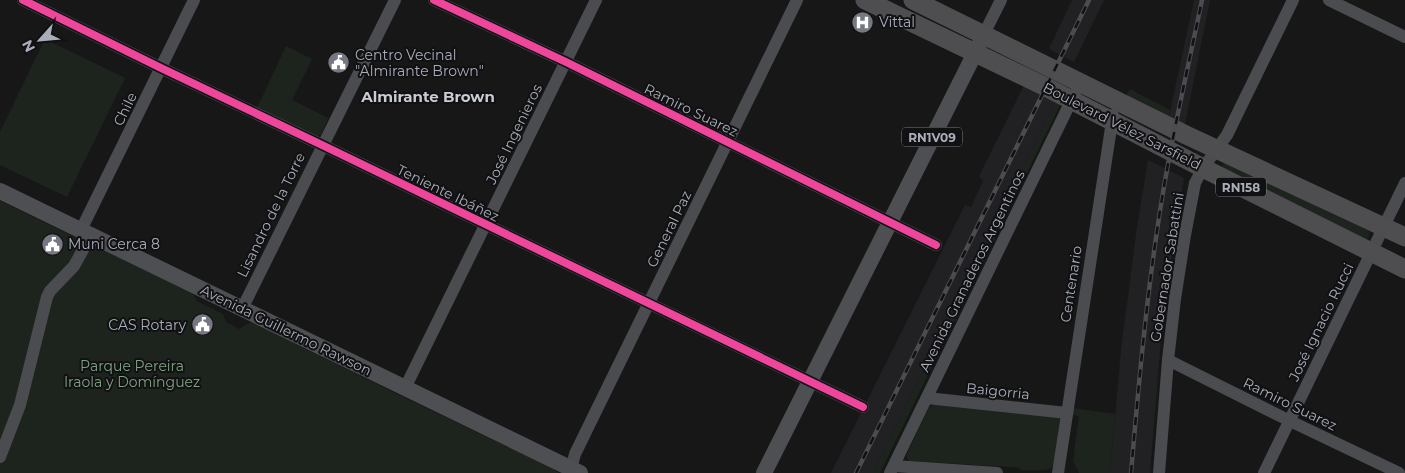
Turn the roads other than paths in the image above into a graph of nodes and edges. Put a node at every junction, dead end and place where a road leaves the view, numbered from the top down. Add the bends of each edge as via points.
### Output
1 (23, 0) edge
2 (194, 0) edge
3 (394, 0) edge
4 (434, 0) edge
5 (596, 0) edge
6 (797, 0) edge
7 (864, 0) edge
8 (912, 0) edge
9 (1001, 0) edge
10 (1293, 0) edge
11 (1330, 0) edge
12 (984, 34) junction
13 (1405, 37) edge
14 (975, 53) junction
15 (566, 62) junction
16 (161, 68) junction
17 (1080, 82) junction
18 (1071, 100) junction
19 (1116, 100) junction
20 (1112, 121) junction
21 (728, 142) junction
22 (322, 145) junction
23 (1217, 150) junction
24 (1203, 168) junction
25 (1405, 183) edge
26 (0, 191) edge
27 (890, 222) junction
28 (486, 225) junction
29 (1384, 226) junction
30 (86, 233) junction
31 (1405, 237) edge
32 (936, 245) dead end
33 (1371, 252) junction
34 (1405, 269) edge
35 (649, 304) junction
36 (242, 309) junction
37 (1168, 360) junction
38 (809, 381) junction
39 (405, 388) junction
40 (927, 398) junction
41 (863, 407) dead end
42 (1067, 413) junction
43 (1290, 421) junction
44 (0, 457) edge
45 (892, 470) edge
46 (574, 472) edge
47 (764, 473) edge
48 (996, 473) edge
49 (1058, 473) edge
50 (1159, 473) edge
51 (1264, 473) edge
52 (1399, 473) edge

1 - 16 street, Teniente Ibáñez
2 - 16 street, Chile
3 - 22 street, Lisandro de la Torre
4 - 15 street, Ramiro Suarez
5 - 15 street, José Ingenieros
6 - 21 street, General Paz
7 - 14 highway, Boulevard Vélez Sarsfield / RN158
8 - 12 highway, Boulevard Vélez Sarsfield / RN158
9 - 12 street
10 - 23 street, Gobernador Sabattini
11 - 13 street
12 - 14 main road, RN1V09
12 - 17 highway, Boulevard Vélez Sarsfield / RN158
14 - 18 highway, Boulevard Vélez Sarsfield / RN158
14 - 27 main road, RN1V09
15 - 21 street, Ramiro Suarez
15 - 28 street, José Ingenieros
16 - 22 street, Teniente Ibáñez
16 - 30 street, Chile
17 - 18 street, Avenida Granaderos Argentinos
17 - 19 highway, Boulevard Vélez Sarsfield / RN158
18 - 20 highway, Boulevard Vélez Sarsfield / RN158
18 - 40 street, Avenida Granaderos Argentinos
19 - 20 street, Centenario
19 - 23 highway, Boulevard Vélez Sarsfield / RN158
20 - 24 highway, Boulevard Vélez Sarsfield / RN158
20 - 42 street, Centenario
21 - 27 street, Ramiro Suarez
21 - 35 street, General Paz
22 - 28 street, Teniente Ibáñez
22 - 36 street, Lisandro de la Torre
23 - 24 street, Gobernador Sabattini
23 - 29 highway, Boulevard Vélez Sarsfield / RN158
24 - 33 highway, Boulevard Vélez Sarsfield / RN158
24 - 37 street, Gobernador Sabattini via 1195,183 1185,235
25 - 29 street, José Ignacio Rucci
26 - 30 main road, Avenida Guillermo Rawson
27 - 32 street, Ramiro Suarez
27 - 38 main road, RN1V09
28 - 35 street, Teniente Ibáñez
28 - 39 street, José Ingenieros
29 - 31 highway, Boulevard Vélez Sarsfield / RN158
29 - 33 street, José Ignacio Rucci
30 - 36 main road, Avenida Guillermo Rawson
30 - 44 street, Chile via 74,266 47,297 20,404
33 - 34 highway, Boulevard Vélez Sarsfield / RN158
33 - 43 street, José Ignacio Rucci
35 - 38 street, Teniente Ibáñez
35 - 46 street, General Paz via 576,454
36 - 39 main road, Avenida Guillermo Rawson
37 - 43 street, Ramiro Suarez
37 - 50 street, Gobernador Sabattini
38 - 41 street, Teniente Ibáñez
38 - 47 main road, RN1V09
39 - 46 main road, Avenida Guillermo Rawson
40 - 42 street, Baigorria
40 - 45 street, Avenida Granaderos Argentinos
42 - 49 street, Centenario
43 - 51 street, José Ignacio Rucci
43 - 52 street, Ramiro Suarez
45 - 48 street

